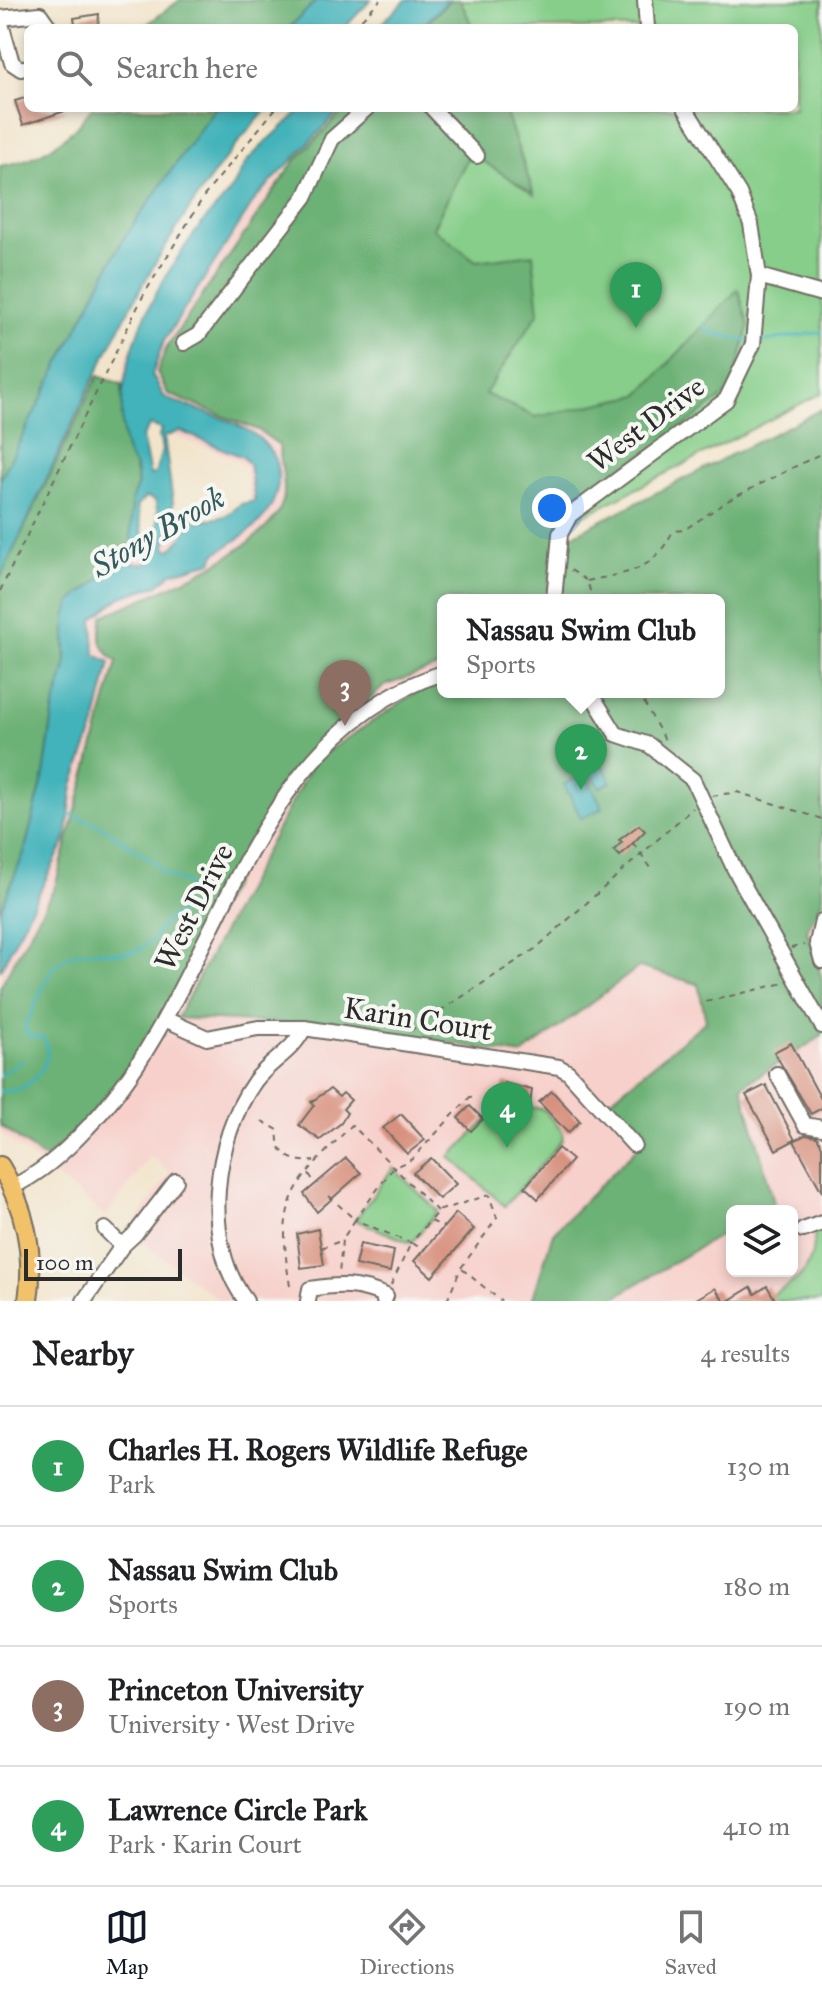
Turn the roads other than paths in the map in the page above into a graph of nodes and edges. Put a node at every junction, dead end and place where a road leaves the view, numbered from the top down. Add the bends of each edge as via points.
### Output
1 (645, 0) edge
2 (0, 19) edge
3 (47, 24) edge
4 (642, 24) edge
5 (24, 68) edge
6 (362, 112) edge
7 (436, 112) edge
8 (688, 112) edge
9 (477, 156) dead end
10 (759, 276) junction
11 (822, 294) edge
12 (184, 343) dead end
13 (554, 594) edge
14 (437, 675) edge
15 (594, 698) edge
16 (822, 921) edge
17 (822, 961) edge
18 (167, 1020) junction
19 (822, 1026) edge
20 (304, 1028) junction
21 (777, 1074) dead end
22 (822, 1128) edge
23 (634, 1145) dead end
24 (0, 1166) edge
25 (176, 1181) dead end
26 (12, 1187) junction
27 (822, 1223) edge
28 (105, 1229) dead end
29 (803, 1230) dead end
30 (122, 1246) junction
31 (385, 1299) edge
32 (28, 1301) edge
33 (84, 1301) edge
34 (246, 1301) edge
35 (308, 1301) edge

1 - 4 street
2 - 3 street via 40,14
2 - 5 street via 12,63
6 - 12 street via 332,139 300,205 198,335
7 - 9 street
8 - 10 street, West Drive via 739,193 751,224
10 - 11 street
10 - 13 street, West Drive via 753,341 726,400 570,515 560,534
14 - 18 street, West Drive via 377,704 320,753 287,791
15 - 19 street via 616,734 639,739 693,780
16 - 17 street via 817,943
18 - 20 street, Karin Court via 207,1038 258,1028
18 - 26 street, West Drive via 100,1115 55,1159
20 - 23 street, Karin Court via 559,1067
20 - 34 street via 297,1044 254,1082 223,1161 220,1232 227,1271
21 - 22 street via 805,1125
24 - 26 main road
25 - 30 street
26 - 32 main road via 27,1236
27 - 29 street
28 - 30 street
30 - 33 street
31 - 35 street via 359,1286 339,1284 310,1289

